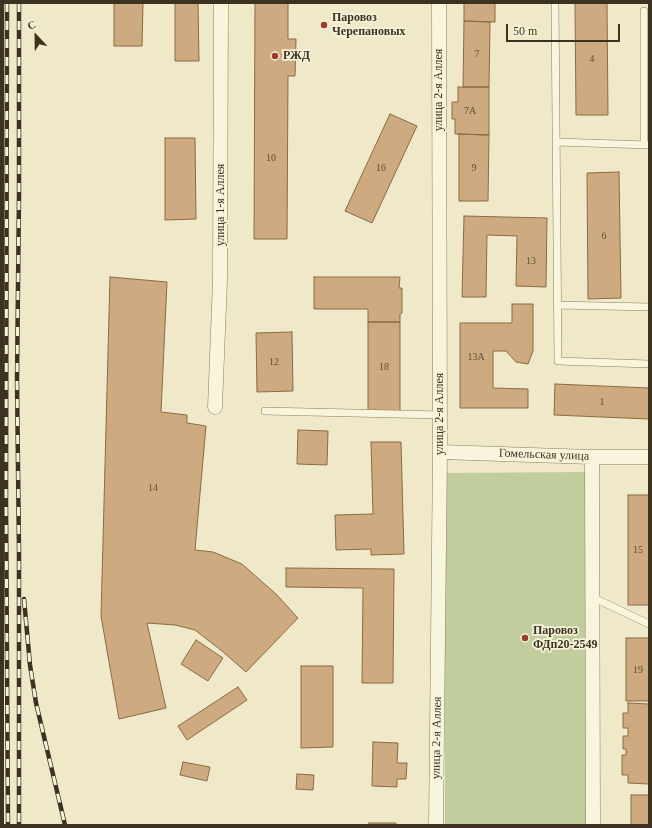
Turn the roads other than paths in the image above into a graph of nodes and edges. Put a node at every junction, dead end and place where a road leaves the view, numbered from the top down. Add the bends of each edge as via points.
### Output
1 (222, 3) edge
2 (439, 3) edge
3 (555, 3) edge
4 (644, 11) dead end
5 (556, 142) junction
6 (646, 144) edge
7 (558, 304) junction
8 (649, 306) edge
9 (649, 364) edge
10 (215, 407) dead end
11 (265, 411) dead end
12 (440, 415) junction
13 (440, 452) junction
14 (592, 457) junction
15 (649, 457) edge
16 (592, 597) junction
17 (649, 624) edge
18 (436, 825) edge
19 (593, 825) edge

1 - 10 street, улица 1-я Аллея via 220,280
2 - 12 street, улица 2-я Аллея
3 - 5 lane
4 - 6 lane
5 - 6 lane
5 - 7 lane
7 - 8 lane
7 - 9 lane via 558,361
11 - 12 lane
12 - 13 street, улица 2-я Аллея
13 - 14 street, Гомельская улица
13 - 18 street, улица 2-я Аллея
14 - 15 street, Гомельская улица
14 - 16 street
16 - 17 lane
16 - 19 street

